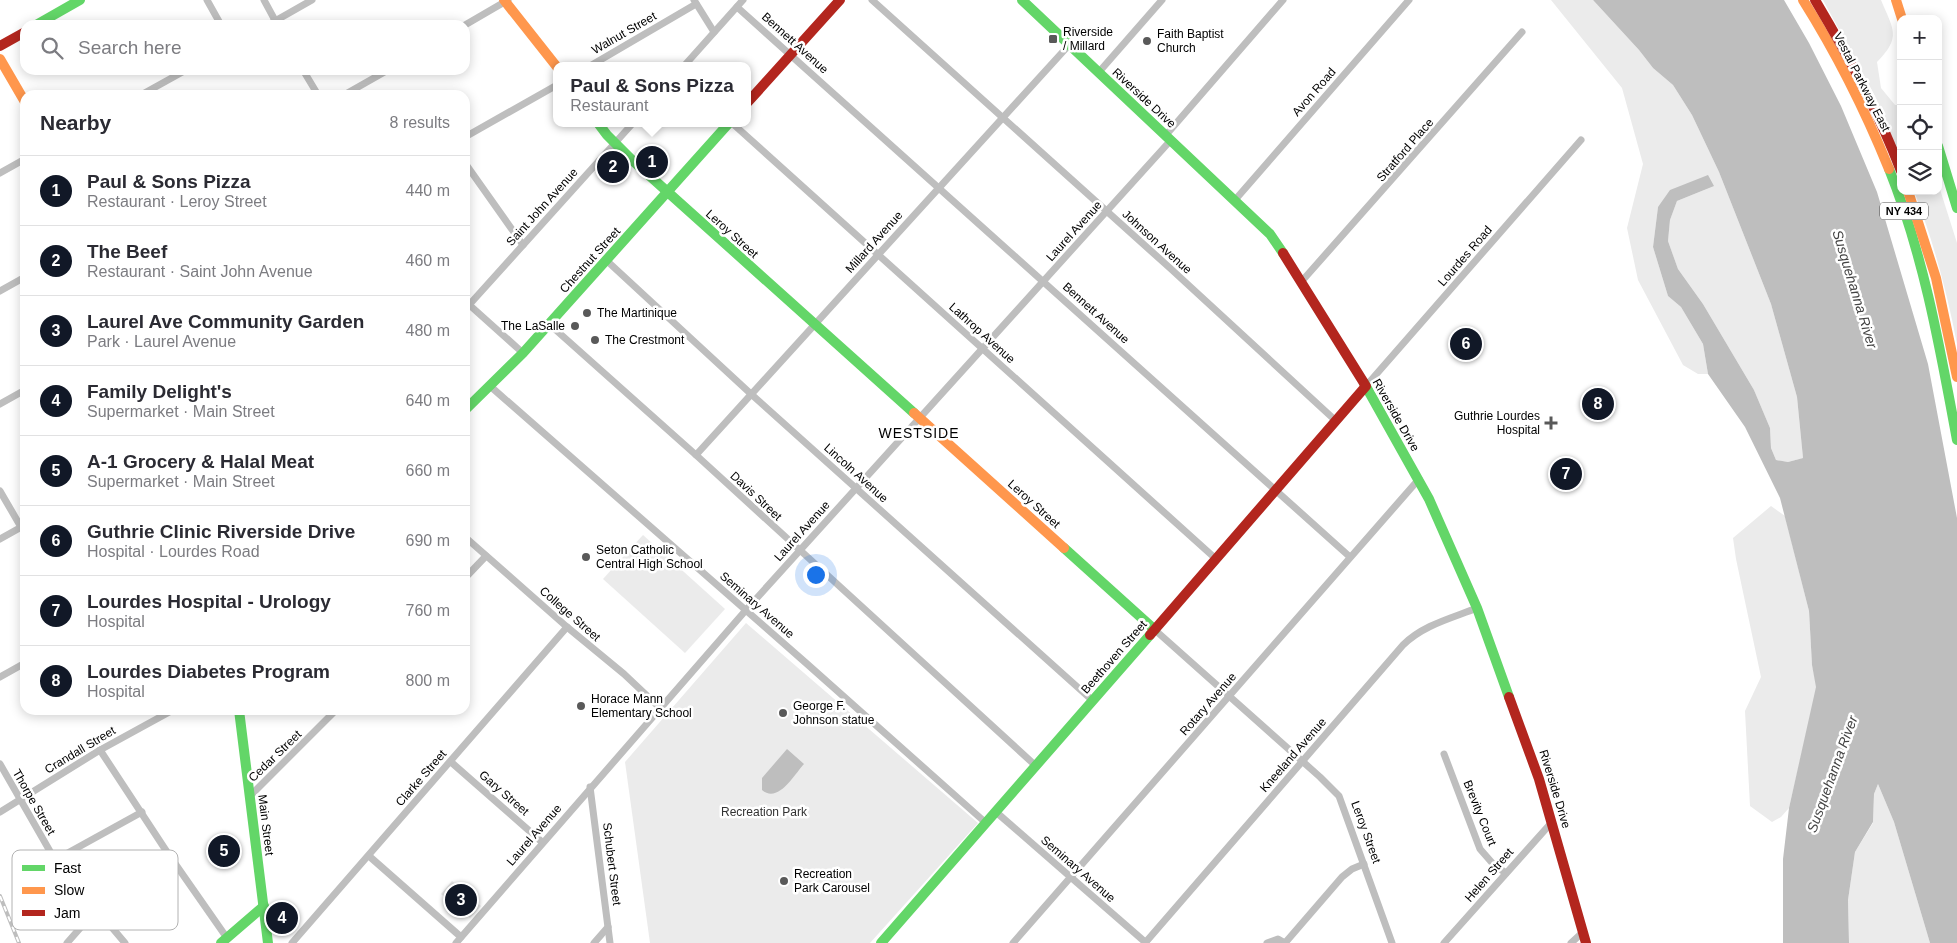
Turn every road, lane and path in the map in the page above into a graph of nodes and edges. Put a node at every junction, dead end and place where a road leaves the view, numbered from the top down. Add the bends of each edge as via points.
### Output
1 (80, 0) edge
2 (207, 0) edge
3 (264, 0) edge
4 (312, 0) edge
5 (743, 0) edge
6 (840, 0) edge
7 (872, 0) edge
8 (1022, 0) edge
9 (1162, 0) edge
10 (1283, 0) edge
11 (1409, 0) edge
12 (1803, 0) edge
13 (1815, 0) edge
14 (1896, 0) edge
15 (506, 1) edge
16 (695, 2) edge
17 (738, 6) junction
18 (1901, 15) edge
19 (45, 20) edge
20 (218, 20) edge
21 (275, 20) edge
22 (282, 20) edge
23 (470, 22) edge
24 (714, 32) junction
25 (1522, 32) dead end
26 (20, 35) edge
27 (1069, 44) junction
28 (0, 46) edge
29 (791, 54) junction
30 (0, 59) edge
31 (553, 62) edge
32 (597, 62) edge
33 (688, 62) edge
34 (1099, 72) junction
35 (177, 75) edge
36 (307, 75) edge
37 (379, 75) edge
38 (553, 87) edge
39 (149, 90) edge
40 (315, 90) edge
41 (353, 90) edge
42 (20, 93) edge
43 (751, 99) edge
44 (1002, 117) junction
45 (601, 127) edge
46 (629, 127) edge
47 (727, 127) edge
48 (735, 127) edge
49 (470, 134) edge
50 (1169, 137) junction
51 (1581, 140) dead end
52 (615, 143) junction
53 (1939, 150) edge
54 (20, 162) edge
55 (1897, 162) edge
56 (470, 170) edge
57 (0, 173) edge
58 (938, 187) junction
59 (668, 192) junction
60 (1909, 195) edge
61 (1955, 196) edge
62 (1235, 200) junction
63 (1957, 208) edge
64 (1106, 212) junction
65 (523, 245) junction
66 (877, 254) junction
67 (606, 260) junction
68 (20, 280) edge
69 (1302, 281) junction
70 (1044, 282) junction
71 (0, 291) edge
72 (470, 300) edge
73 (470, 306) edge
74 (548, 324) junction
75 (814, 324) junction
76 (982, 349) junction
77 (523, 353) junction
78 (1957, 377) edge
79 (490, 386) junction
80 (1366, 386) junction
81 (20, 393) edge
82 (751, 394) junction
83 (0, 404) edge
84 (470, 405) edge
85 (919, 419) junction
86 (1336, 421) junction
87 (1957, 440) edge
88 (696, 455) junction
89 (1418, 479) junction
90 (857, 488) junction
91 (0, 491) edge
92 (1275, 491) junction
93 (20, 523) edge
94 (20, 531) edge
95 (0, 539) edge
96 (470, 542) edge
97 (799, 551) junction
98 (486, 556) junction
99 (1350, 557) junction
100 (1216, 559) junction
101 (470, 573) edge
102 (1477, 608) junction
103 (746, 610) junction
104 (567, 628) junction
105 (1155, 630) junction
106 (20, 666) edge
107 (0, 677) edge
108 (1229, 696) junction
109 (1093, 700) junction
110 (660, 708) junction
111 (164, 715) edge
112 (240, 715) edge
113 (331, 715) edge
114 (100, 750) junction
115 (1444, 754) dead end
116 (1302, 761) junction
117 (451, 762) junction
118 (0, 764) edge
119 (1036, 766) junction
120 (590, 787) junction
121 (250, 796) junction
122 (20, 799) junction
123 (0, 812) edge
124 (142, 812) junction
125 (996, 812) junction
126 (1552, 822) junction
127 (986, 823) junction
128 (542, 842) junction
129 (49, 850) edge
130 (73, 850) edge
131 (166, 850) edge
132 (369, 856) junction
133 (1364, 864) junction
134 (178, 869) edge
135 (1506, 873) junction
136 (1071, 877) junction
137 (264, 906) junction
138 (608, 928) junction
139 (78, 930) edge
140 (114, 930) edge
141 (1583, 932) junction
142 (224, 940) edge
143 (458, 940) edge
144 (67, 943) edge
145 (125, 943) edge
146 (268, 943) edge
147 (292, 943) edge
148 (594, 943) edge
149 (610, 943) edge
150 (881, 943) edge
151 (1013, 943) edge
152 (1145, 943) edge
153 (1268, 943) edge
154 (1392, 943) edge
155 (1444, 943) edge
156 (1571, 943) edge
157 (1575, 943) edge
158 (1586, 943) edge

1 - 19 street
2 - 20 street
3 - 21 street
4 - 22 street
5 - 17 street
6 - 29 street
7 - 44 street, Johnson Avenue
8 - 27 street, Riverside Drive
9 - 34 street
10 - 50 street, Laurel Avenue
11 - 62 street, Avon Road
12 - 87 street, Vestal Parkway East / NY 434 via 1857,96 1899,196 1926,284
13 - 55 street, Vestal Parkway East via 1866,92
14 - 18 street
15 - 23 street
15 - 31 street
16 - 24 street
16 - 32 street, Walnut Street
17 - 24 street
17 - 29 street, Bennett Avenue
24 - 33 street
25 - 69 street, Stratford Place
26 - 28 street
27 - 34 street, Riverside Drive
27 - 44 street, Millard Avenue
29 - 43 street
29 - 58 street, Bennett Avenue
30 - 42 street
34 - 50 street, Riverside Drive
35 - 39 street
36 - 40 street
37 - 41 street
38 - 49 street
44 - 58 street, Millard Avenue
44 - 64 street, Johnson Avenue
45 - 52 street, Leroy Street
46 - 52 street, Saint John Avenue
47 - 59 street, Chestnut Street
48 - 66 street, Lathrop Avenue
50 - 62 street, Riverside Drive
50 - 64 street, Laurel Avenue
51 - 80 street, Lourdes Road
52 - 59 street, Leroy Street
52 - 65 street, Saint John Avenue
53 - 61 street
54 - 57 street
56 - 65 street
58 - 66 street, Millard Avenue
58 - 70 street, Bennett Avenue
59 - 67 street, Chestnut Street
59 - 75 street, Leroy Street
60 - 78 street, NY 434 via 1936,278
61 - 63 street
62 - 69 street, Riverside Drive via 1275,240
64 - 70 street, Laurel Avenue
64 - 86 street, Johnson Avenue
65 - 72 street, Saint John Avenue
66 - 75 street, Millard Avenue
66 - 76 street, Lathrop Avenue
67 - 74 street, Chestnut Street
67 - 82 street, Lincoln Avenue
68 - 71 street
69 - 80 street, Riverside Drive
70 - 76 street, Laurel Avenue
70 - 92 street, Bennett Avenue
73 - 77 street
74 - 77 street, Chestnut Street
74 - 88 street, Davis Street
75 - 82 street, Millard Avenue
75 - 85 street, Leroy Street
76 - 85 street, Laurel Avenue
76 - 100 street, Lathrop Avenue
77 - 79 street, Chestnut Street
79 - 84 street, Chestnut Street
79 - 103 street, Seminary Avenue
80 - 86 street, Beethoven Street
80 - 89 street, Riverside Drive
81 - 83 street
82 - 88 street, Millard Avenue
82 - 90 street, Lincoln Avenue
85 - 90 street, Laurel Avenue
85 - 105 street, Leroy Street
86 - 92 street, Beethoven Street
88 - 97 street, Davis Street
89 - 99 street, Rotary Avenue
89 - 102 street, Riverside Drive
90 - 97 street, Laurel Avenue
90 - 109 street, Lincoln Avenue
91 - 93 street
92 - 99 street, Bennett Avenue
92 - 100 street, Beethoven Street
94 - 95 street
96 - 98 street, College Street
97 - 103 street, Laurel Avenue
97 - 119 street, Davis Street
98 - 101 street
98 - 104 street, College Street
99 - 108 street, Rotary Avenue
100 - 105 street, Beethoven Street
102 - 116 street, Kneeland Avenue via 1411,636
102 - 126 street, Riverside Drive via 1526,740
103 - 110 street, Laurel Avenue
103 - 127 street, Seminary Avenue
104 - 110 street, College Street
104 - 117 street, Clarke Street
105 - 108 street, Leroy Street
105 - 109 street, Beethoven Street
106 - 107 street
108 - 116 street, Leroy Street
108 - 136 street, Rotary Avenue
109 - 119 street, Beethoven Street
110 - 120 street, Laurel Avenue
111 - 114 street, Crandall Street
112 - 121 street, Main Street
113 - 121 street, Cedar Street
114 - 122 street, Crandall Street
114 - 124 street
115 - 135 street, Brevity Court via 1480,849
116 - 133 street, Leroy Street via 1338,796
116 - 152 street, Kneeland Avenue
117 - 128 street, Gary Street
117 - 132 street, Clarke Street
118 - 122 street, Thorpe Street
119 - 125 street, Beethoven Street
120 - 128 street, Laurel Avenue
120 - 138 street, Schubert Street
121 - 137 street, Main Street
122 - 123 street, Crandall Street
122 - 129 street, Thorpe Street
124 - 130 street
124 - 131 street
125 - 127 street, Beethoven Street
125 - 136 street, Seminary Avenue
126 - 135 street, Helen Street
126 - 141 street, Riverside Drive
127 - 150 street, Beethoven Street
128 - 143 street, Laurel Avenue
132 - 143 street
132 - 147 street, Clarke Street
133 - 153 street via 1342,877 1285,943 1278,940
133 - 154 street, Leroy Street
134 - 142 street
135 - 155 street, Helen Street
136 - 151 street, Rotary Avenue
136 - 152 street, Seminary Avenue
137 - 142 street
137 - 146 street, Main Street
138 - 148 street
138 - 149 street, Schubert Street
139 - 144 street
140 - 145 street, Thorpe Street
141 - 156 street
141 - 157 street
141 - 158 street, Riverside Drive

